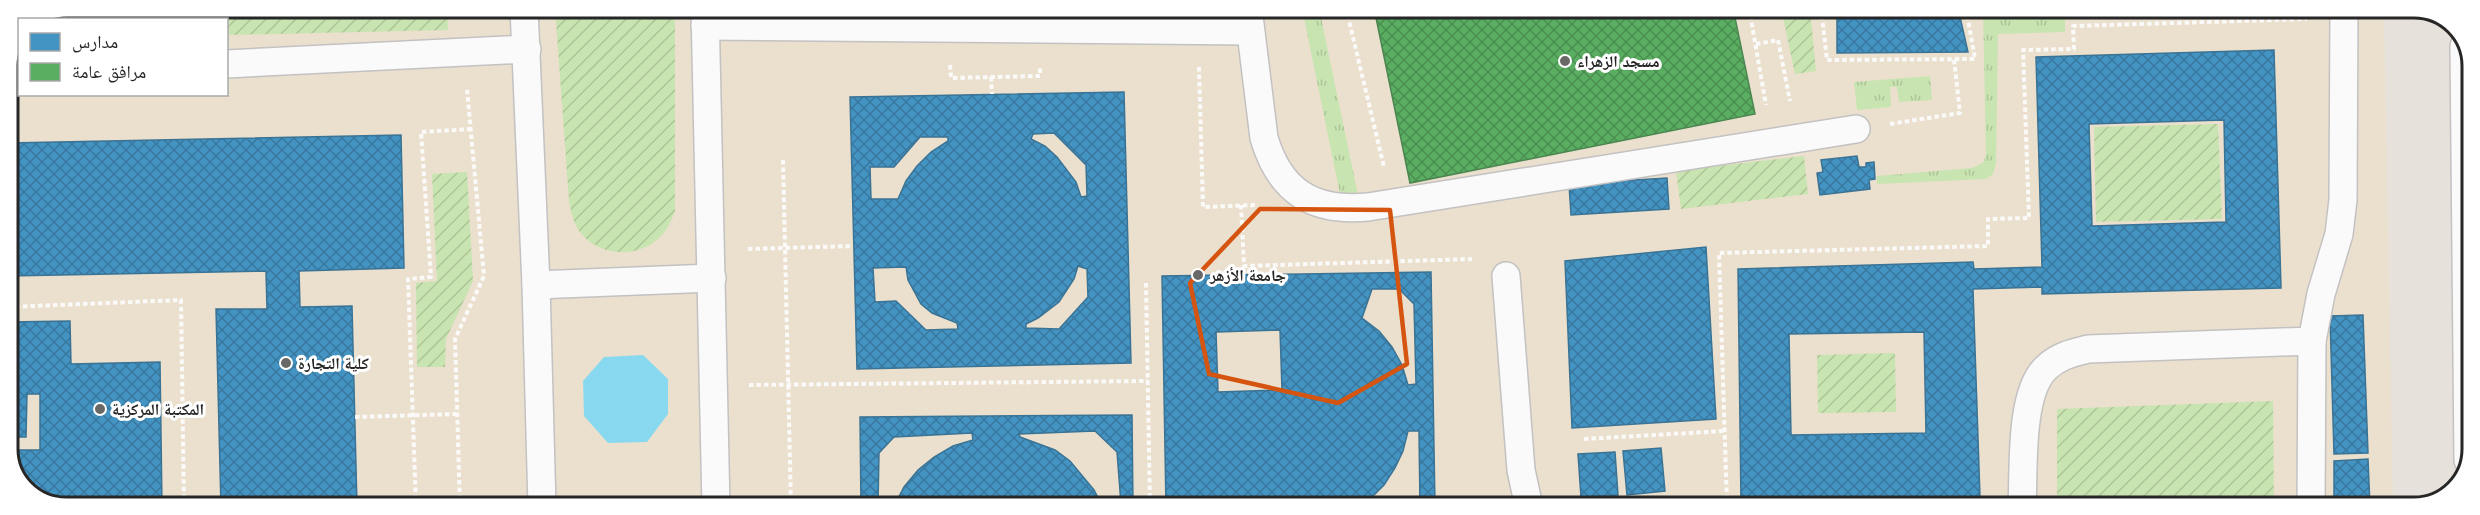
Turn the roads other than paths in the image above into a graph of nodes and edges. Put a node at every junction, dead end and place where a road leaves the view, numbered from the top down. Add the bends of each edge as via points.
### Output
1 (524, 18) edge
2 (705, 18) edge
3 (951, 18) edge
4 (2344, 18) edge
5 (1197, 19) edge
6 (1249, 20) edge
7 (526, 49) junction
8 (228, 64) edge
9 (1856, 129) road end
10 (1506, 276) dead end
11 (712, 279) junction
12 (536, 285) junction
13 (2312, 341) junction
14 (542, 497) edge
15 (716, 497) edge
16 (1526, 497) edge
17 (2023, 497) edge
18 (2311, 497) edge

1 - 7 lane
2 - 11 lane
3 - 5 lane
4 - 13 lane via 2343,200 2339,234
5 - 6 lane
6 - 9 lane via 1264,138 1276,169 1300,194 1334,207 1368,207
7 - 8 lane
7 - 12 lane
10 - 16 lane
11 - 12 lane
11 - 15 lane
12 - 14 lane
13 - 17 lane via 2088,349 2064,355 2045,368 2032,387 2027,410
13 - 18 lane

